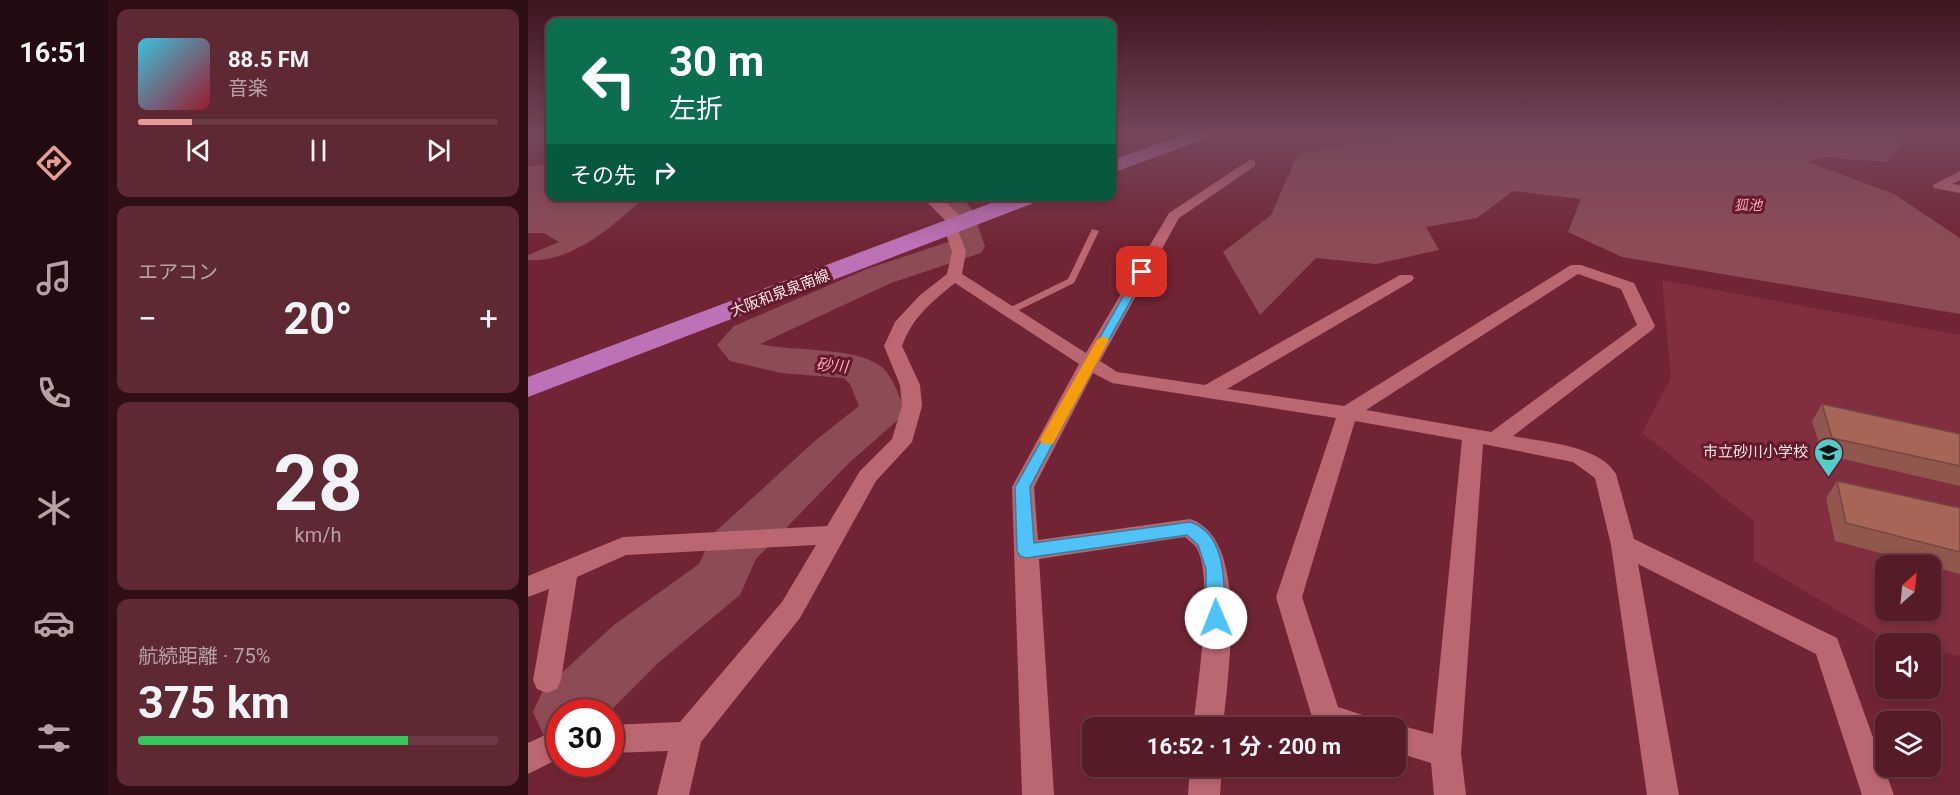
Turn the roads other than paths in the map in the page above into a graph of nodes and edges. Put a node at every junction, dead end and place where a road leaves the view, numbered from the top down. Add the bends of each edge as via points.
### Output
1 (1241, 170) edge
2 (1960, 175) edge
3 (1960, 189) edge
4 (932, 201) edge
5 (1018, 201) edge
6 (955, 226) junction
7 (1095, 231) dead end
8 (954, 276) junction
9 (1406, 278) dead end
10 (1010, 311) junction
11 (1088, 364) junction
12 (528, 388) edge
13 (1207, 392) junction
14 (1347, 413) junction
15 (1484, 437) junction
16 (834, 535) junction
17 (1623, 545) junction
18 (1026, 551) junction
19 (565, 571) junction
20 (528, 587) edge
21 (547, 680) dead end
22 (1210, 717) edge
23 (1327, 717) edge
24 (687, 736) junction
25 (624, 738) edge
26 (1406, 741) edge
27 (546, 749) edge
28 (1446, 753) junction
29 (528, 759) edge
30 (1205, 777) edge
31 (673, 795) edge
32 (1038, 795) edge
33 (1204, 795) edge
34 (1450, 795) edge
35 (1663, 795) edge
36 (1878, 795) edge

1 - 11 street via 1174,216
2 - 3 street via 1939,185
4 - 6 street
5 - 6 main road, 大阪和泉泉南線
6 - 8 street via 959,252
6 - 12 main road, 大阪和泉泉南線
7 - 10 lane via 1071,281
8 - 10 street
8 - 16 street via 925,299 902,326 893,346 910,385 912,406 902,442 868,476
9 - 13 street
10 - 11 street
11 - 13 street via 1112,377
11 - 18 street via 1023,487
13 - 14 street
14 - 15 street
14 - 15 street via 1576,268 1628,286 1646,326
14 - 23 street via 1289,597
15 - 17 street via 1579,456 1605,474
15 - 28 street
16 - 19 street via 623,546
16 - 24 street via 791,610
17 - 35 street
17 - 36 street via 1827,646
18 - 22 street via 1190,528 1206,542 1215,569
18 - 32 street
19 - 20 street
19 - 21 street
24 - 25 street
24 - 31 street
26 - 28 street
27 - 29 street
28 - 34 street
30 - 33 street

